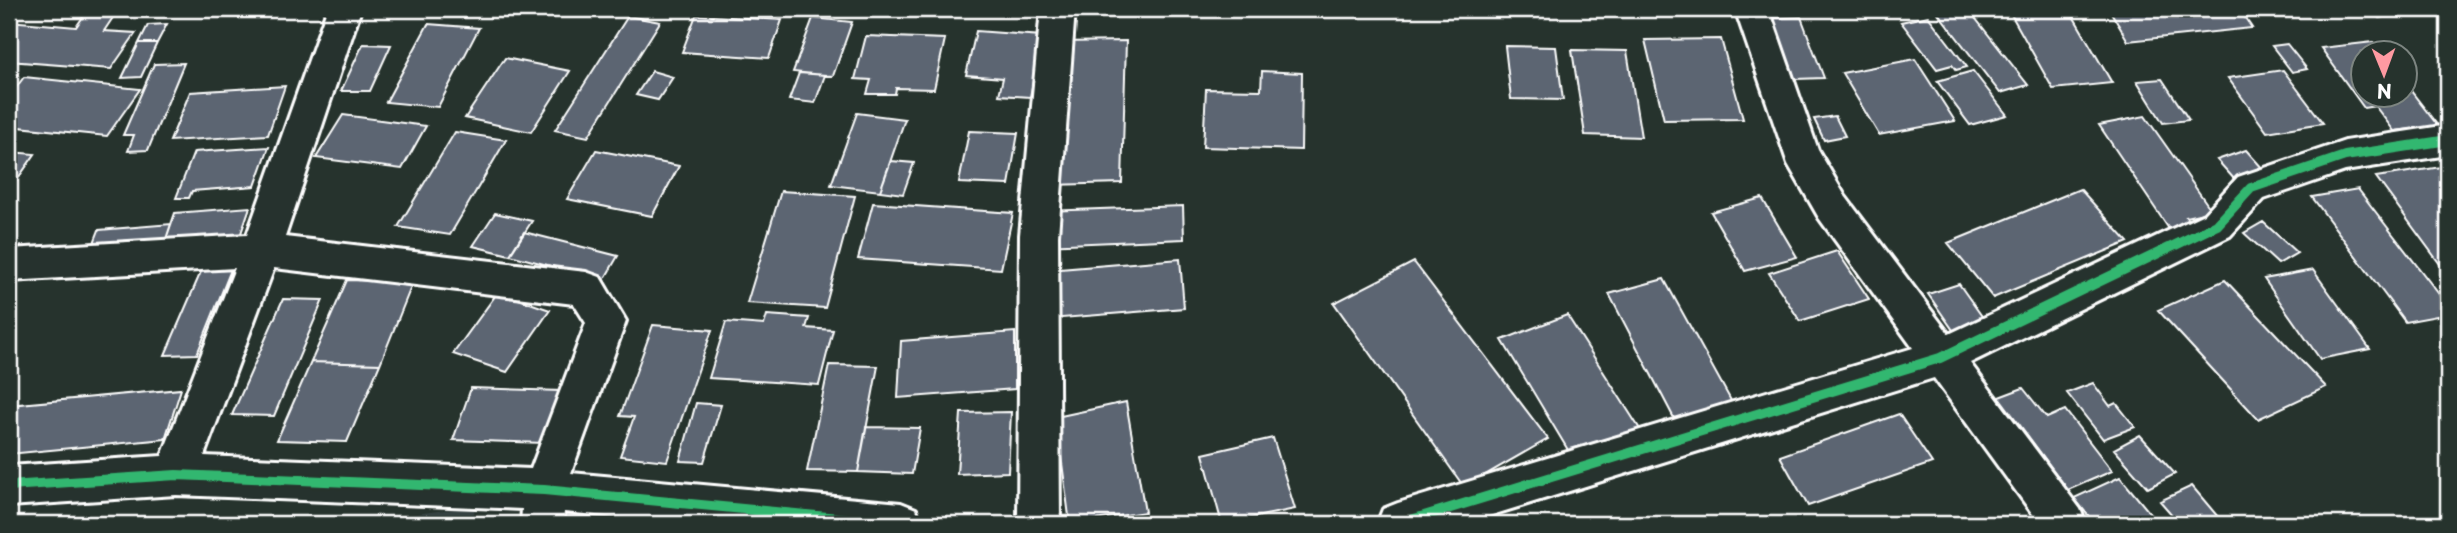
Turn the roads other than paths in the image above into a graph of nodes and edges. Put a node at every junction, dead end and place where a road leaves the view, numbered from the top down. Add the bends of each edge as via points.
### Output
1 (344, 9) edge
2 (1058, 9) edge
3 (1752, 9) edge
4 (2448, 140) edge
5 (261, 250) junction
6 (9, 265) edge
7 (1940, 358) junction
8 (176, 475) junction
9 (9, 486) edge
10 (543, 507) edge
11 (901, 524) edge
12 (1039, 524) edge
13 (1398, 524) edge
14 (2064, 524) edge

1 - 5 street
2 - 12 street via 1039,235
3 - 7 street via 1801,153 1832,207
4 - 7 street via 2346,156 2251,188 2217,225
5 - 6 street
5 - 8 street
5 - 10 street via 586,289 606,321
7 - 13 street
7 - 14 street
8 - 9 street
8 - 10 street
10 - 11 street

